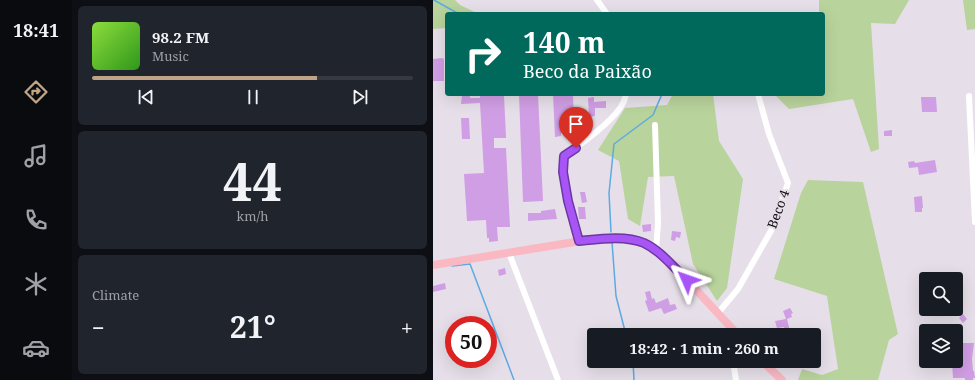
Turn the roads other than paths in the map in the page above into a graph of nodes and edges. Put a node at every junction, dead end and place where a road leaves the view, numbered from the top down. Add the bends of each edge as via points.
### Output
1 (597, 0) edge
2 (606, 12) edge
3 (625, 96) edge
4 (759, 96) edge
5 (969, 96) dead end
6 (655, 125) dead end
7 (975, 222) edge
8 (579, 241) junction
9 (656, 251) junction
10 (509, 253) junction
11 (433, 265) edge
12 (718, 313) junction
13 (728, 328) edge
14 (734, 368) edge
15 (769, 368) edge
16 (558, 380) edge
17 (737, 380) edge
18 (781, 380) edge

1 - 2 street
3 - 8 street via 623,104 614,115 564,156 563,172 568,201
4 - 12 street, Beco 4 via 769,134 788,183 772,229 738,289
5 - 7 street
6 - 9 street via 658,223
8 - 9 main road via 618,238 643,243
8 - 10 main road
9 - 12 main road
10 - 11 main road
10 - 16 street
12 - 13 main road
14 - 17 street
15 - 18 main road

